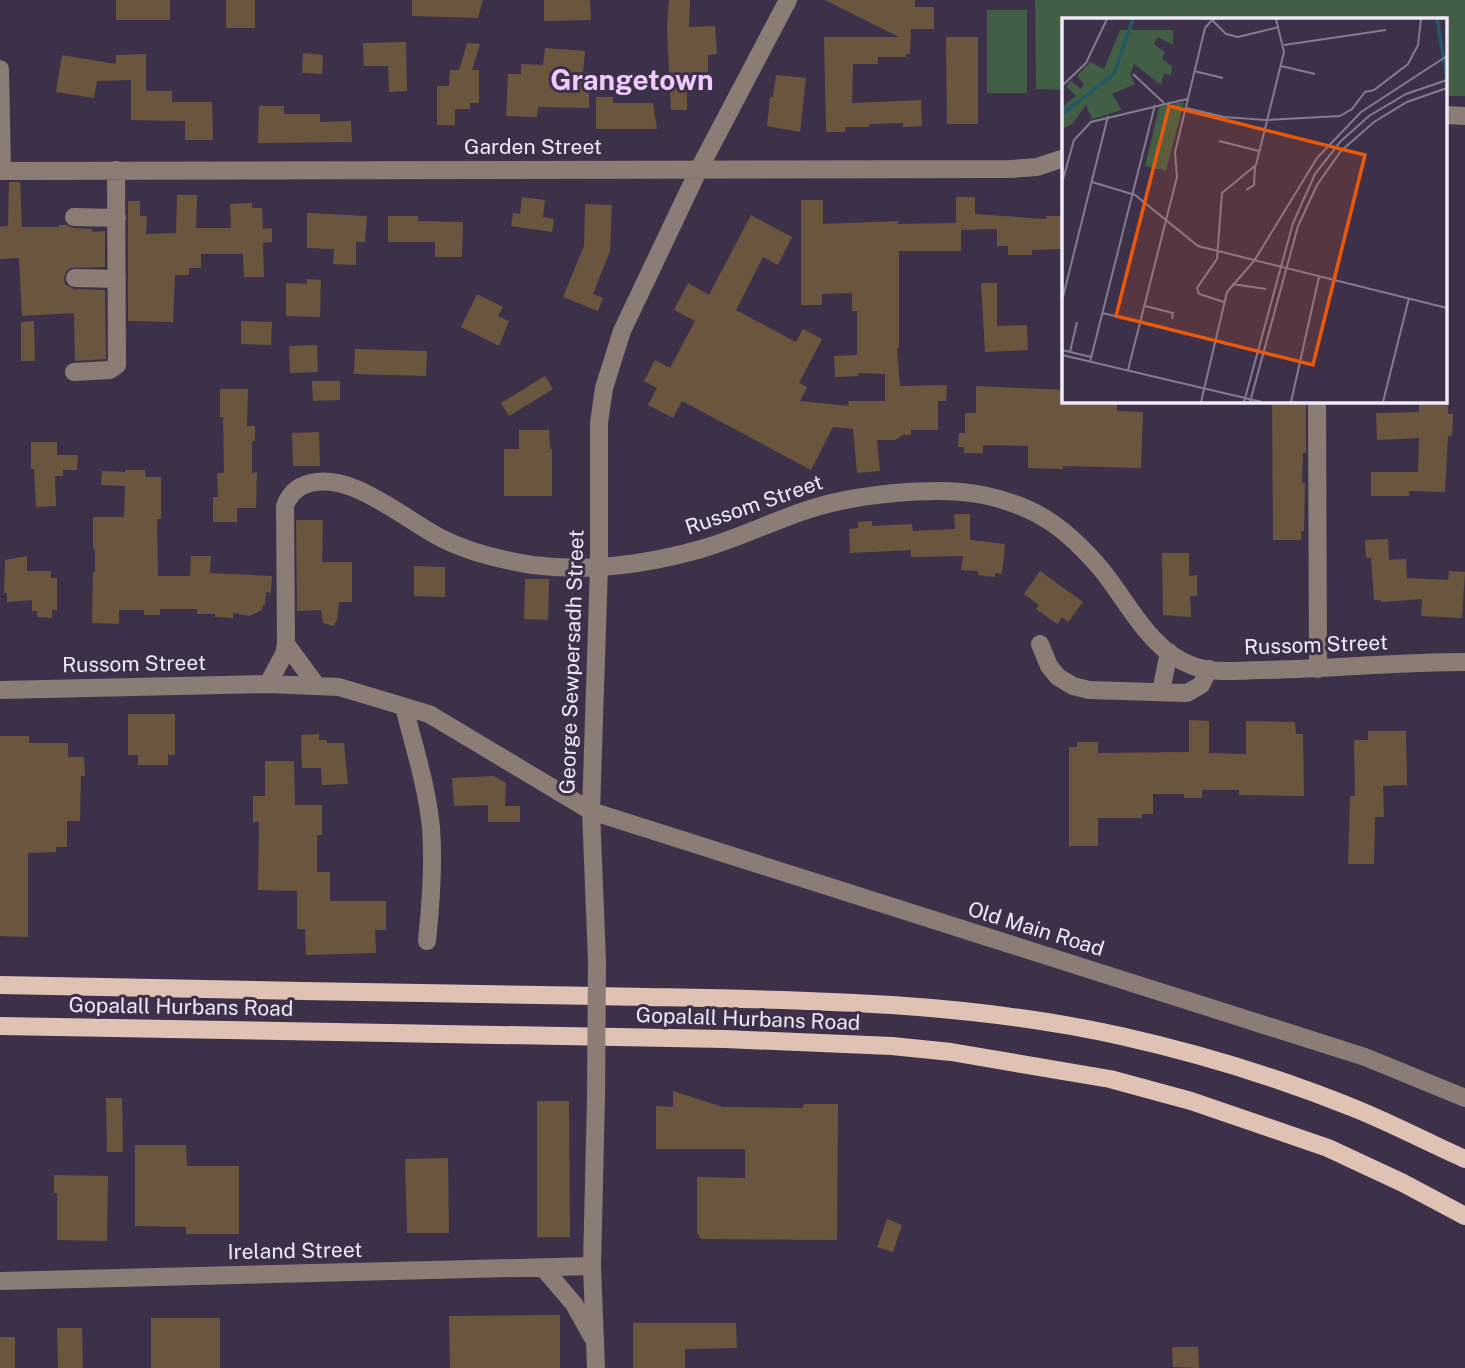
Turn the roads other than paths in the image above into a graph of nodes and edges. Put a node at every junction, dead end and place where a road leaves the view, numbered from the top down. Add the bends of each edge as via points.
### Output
1 (788, 0) edge
2 (0, 69) edge
3 (1062, 159) edge
4 (699, 169) junction
5 (116, 170) junction
6 (1, 171) edge
7 (74, 217) dead end
8 (117, 218) junction
9 (75, 278) dead end
10 (117, 279) junction
11 (74, 372) dead end
12 (1317, 402) edge
13 (599, 566) junction
14 (286, 644) junction
15 (1040, 644) dead end
16 (1169, 652) junction
17 (1465, 662) edge
18 (1209, 669) junction
19 (1318, 669) junction
20 (268, 684) junction
21 (317, 686) junction
22 (0, 690) edge
23 (1160, 691) junction
24 (404, 707) junction
25 (591, 811) junction
26 (427, 941) dead end
27 (0, 985) edge
28 (0, 1026) edge
29 (1465, 1098) edge
30 (1465, 1160) edge
31 (1465, 1216) edge
32 (592, 1266) junction
33 (544, 1269) junction
34 (0, 1280) edge
35 (596, 1345) junction
36 (596, 1368) edge

1 - 4 street, George Sewpersadh Street
2 - 6 street
3 - 4 street, Garden Street via 1010,169
4 - 5 street, Garden Street
4 - 13 street, George Sewpersadh Street via 609,366 599,424
5 - 6 street, Garden Street
5 - 8 street
7 - 8 street
8 - 10 street
9 - 10 street
10 - 11 street via 116,368
12 - 19 street
13 - 14 street, Russom Street via 540,566 483,555 441,538 348,485 306,484 295,489 285,506
13 - 16 street, Russom Street via 701,549 837,501 954,490 982,494 1023,505 1074,540 1144,628
13 - 25 street, George Sewpersadh Street
14 - 20 street, Russom Street
14 - 21 street
15 - 23 street via 1053,672 1073,686
16 - 18 street, Russom Street via 1195,667
16 - 23 street
17 - 19 street, Russom Street
18 - 19 street, Russom Street
18 - 23 street via 1202,685 1191,692
20 - 21 street, Russom Street
20 - 22 street, Russom Street
21 - 24 street, Russom Street via 339,687
24 - 25 street, Russom Street via 429,714
24 - 26 street via 431,826
25 - 29 street, Old Main Road via 1365,1057
25 - 32 street, George Sewpersadh Street, bridge via 597,961
27 - 30 main road, Gopalall Hurbans Road via 888,1004 1007,1016 1120,1036 1256,1073 1357,1109
28 - 31 main road, Gopalall Hurbans Road via 726,1040 892,1046 964,1054 1110,1079 1191,1101 1328,1148
32 - 33 street, Ireland Street
32 - 35 street, George Sewpersadh Street
33 - 34 street, Ireland Street
33 - 35 street via 574,1304
35 - 36 street, George Sewpersadh Street

